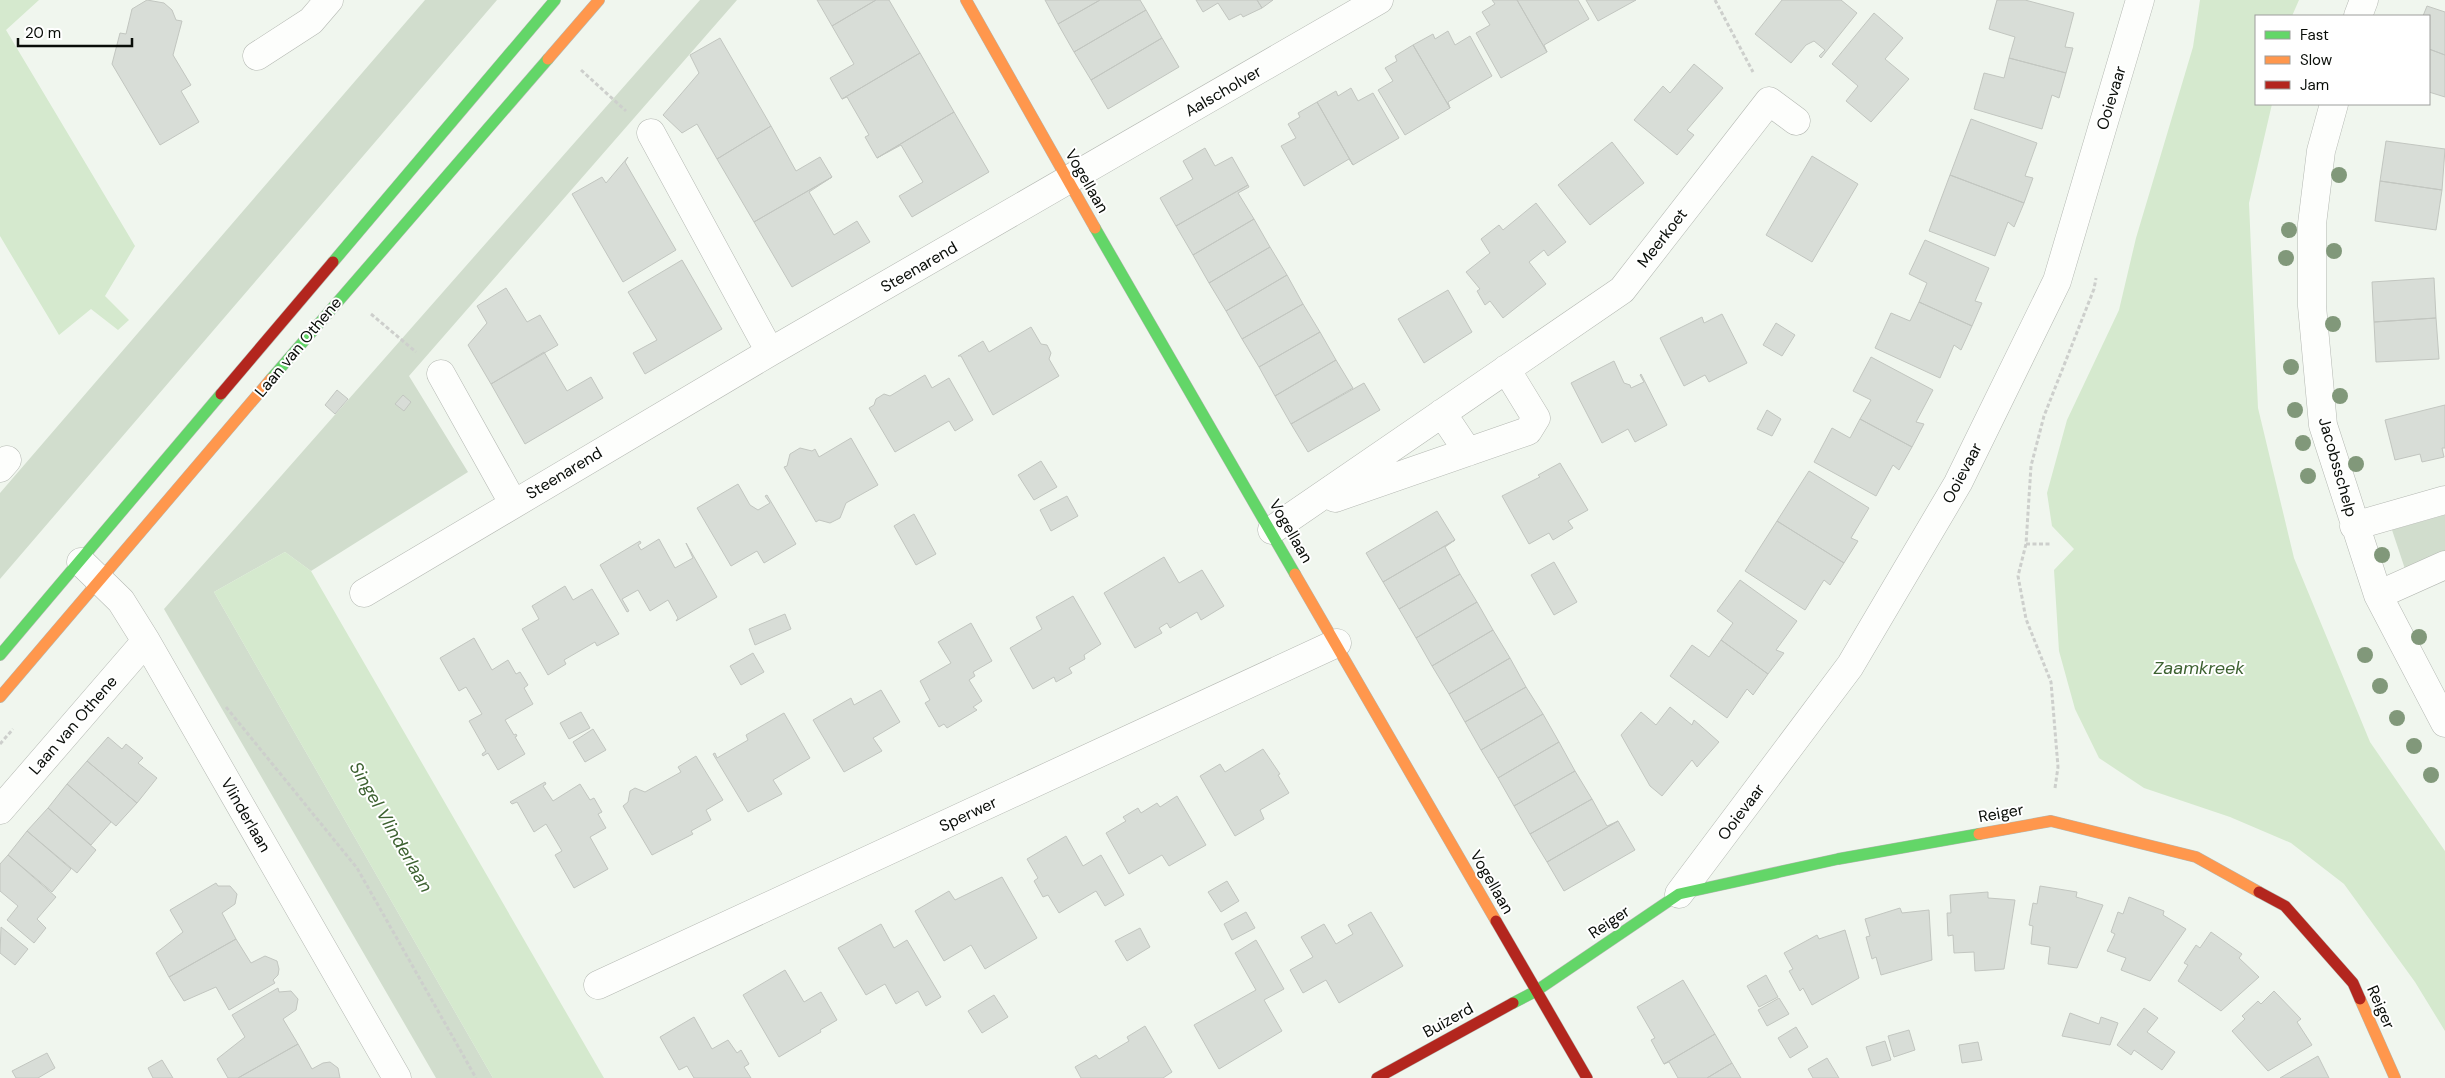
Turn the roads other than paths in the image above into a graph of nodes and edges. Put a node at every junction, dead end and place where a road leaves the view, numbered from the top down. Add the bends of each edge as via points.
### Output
1 (329, 0) edge
2 (555, 0) edge
3 (599, 0) edge
4 (966, 0) edge
5 (1379, 0) edge
6 (2140, 0) edge
7 (2364, 0) edge
8 (2358, 15) edge
9 (256, 56) dead end
10 (2334, 105) edge
11 (1796, 121) dead end
12 (651, 133) road end
13 (1068, 182) junction
14 (770, 352) junction
15 (1506, 369) junction
16 (441, 374) road end
17 (1442, 413) junction
18 (1468, 452) junction
19 (2445, 500) edge
20 (513, 503) junction
21 (1303, 509) junction
22 (2354, 526) junction
23 (1272, 530) junction
24 (81, 562) junction
25 (2445, 565) edge
26 (100, 580) junction
27 (364, 593) dead end
28 (2378, 595) junction
29 (146, 640) junction
30 (1337, 643) junction
31 (0, 655) edge
32 (0, 697) edge
33 (2445, 723) edge
34 (0, 810) edge
35 (1679, 894) junction
36 (598, 985) dead end
37 (1536, 991) junction
38 (396, 1078) edge
39 (1376, 1078) edge
40 (1587, 1078) edge
41 (2395, 1078) edge

1 - 9 street via 311,21
2 - 24 street, Laan van Othene
3 - 26 street, Laan van Othene
4 - 13 street, Vogellaan
5 - 13 street, Aalscholver
6 - 35 street, Ooievaar via 2057,281 1958,483 1855,658
7 - 8 street
10 - 22 street, Jacobsschelp via 2321,152 2312,224 2312,306 2323,425
11 - 15 street, Meerkoet via 1769,101 1622,290
12 - 14 street
13 - 14 street, Steenarend
13 - 23 street, Vogellaan
14 - 20 street, Steenarend
15 - 17 street, Meerkoet
15 - 18 street, Meerkoet via 1536,418 1528,431
16 - 20 street, Steenarend
17 - 18 street
17 - 21 street, Meerkoet
18 - 21 street, Meerkoet
19 - 22 street
20 - 27 street, Steenarend
21 - 23 street, Meerkoet
22 - 28 street, Jacobsschelp
23 - 30 street, Vogellaan
24 - 26 street, Vlinderlaan
24 - 31 street, Laan van Othene
25 - 28 street
26 - 29 street, Vlinderlaan via 121,602
26 - 32 street, Laan van Othene
28 - 33 street, Jacobsschelp
29 - 34 street, Laan van Othene
29 - 38 street, Vlinderlaan
30 - 36 street, Sperwer
30 - 37 street, Vogellaan
35 - 37 street, Reiger
35 - 41 street, Reiger via 1838,859 2051,821 2196,857 2285,906 2353,983
37 - 39 street, Buizerd
37 - 40 street, Vogellaan

